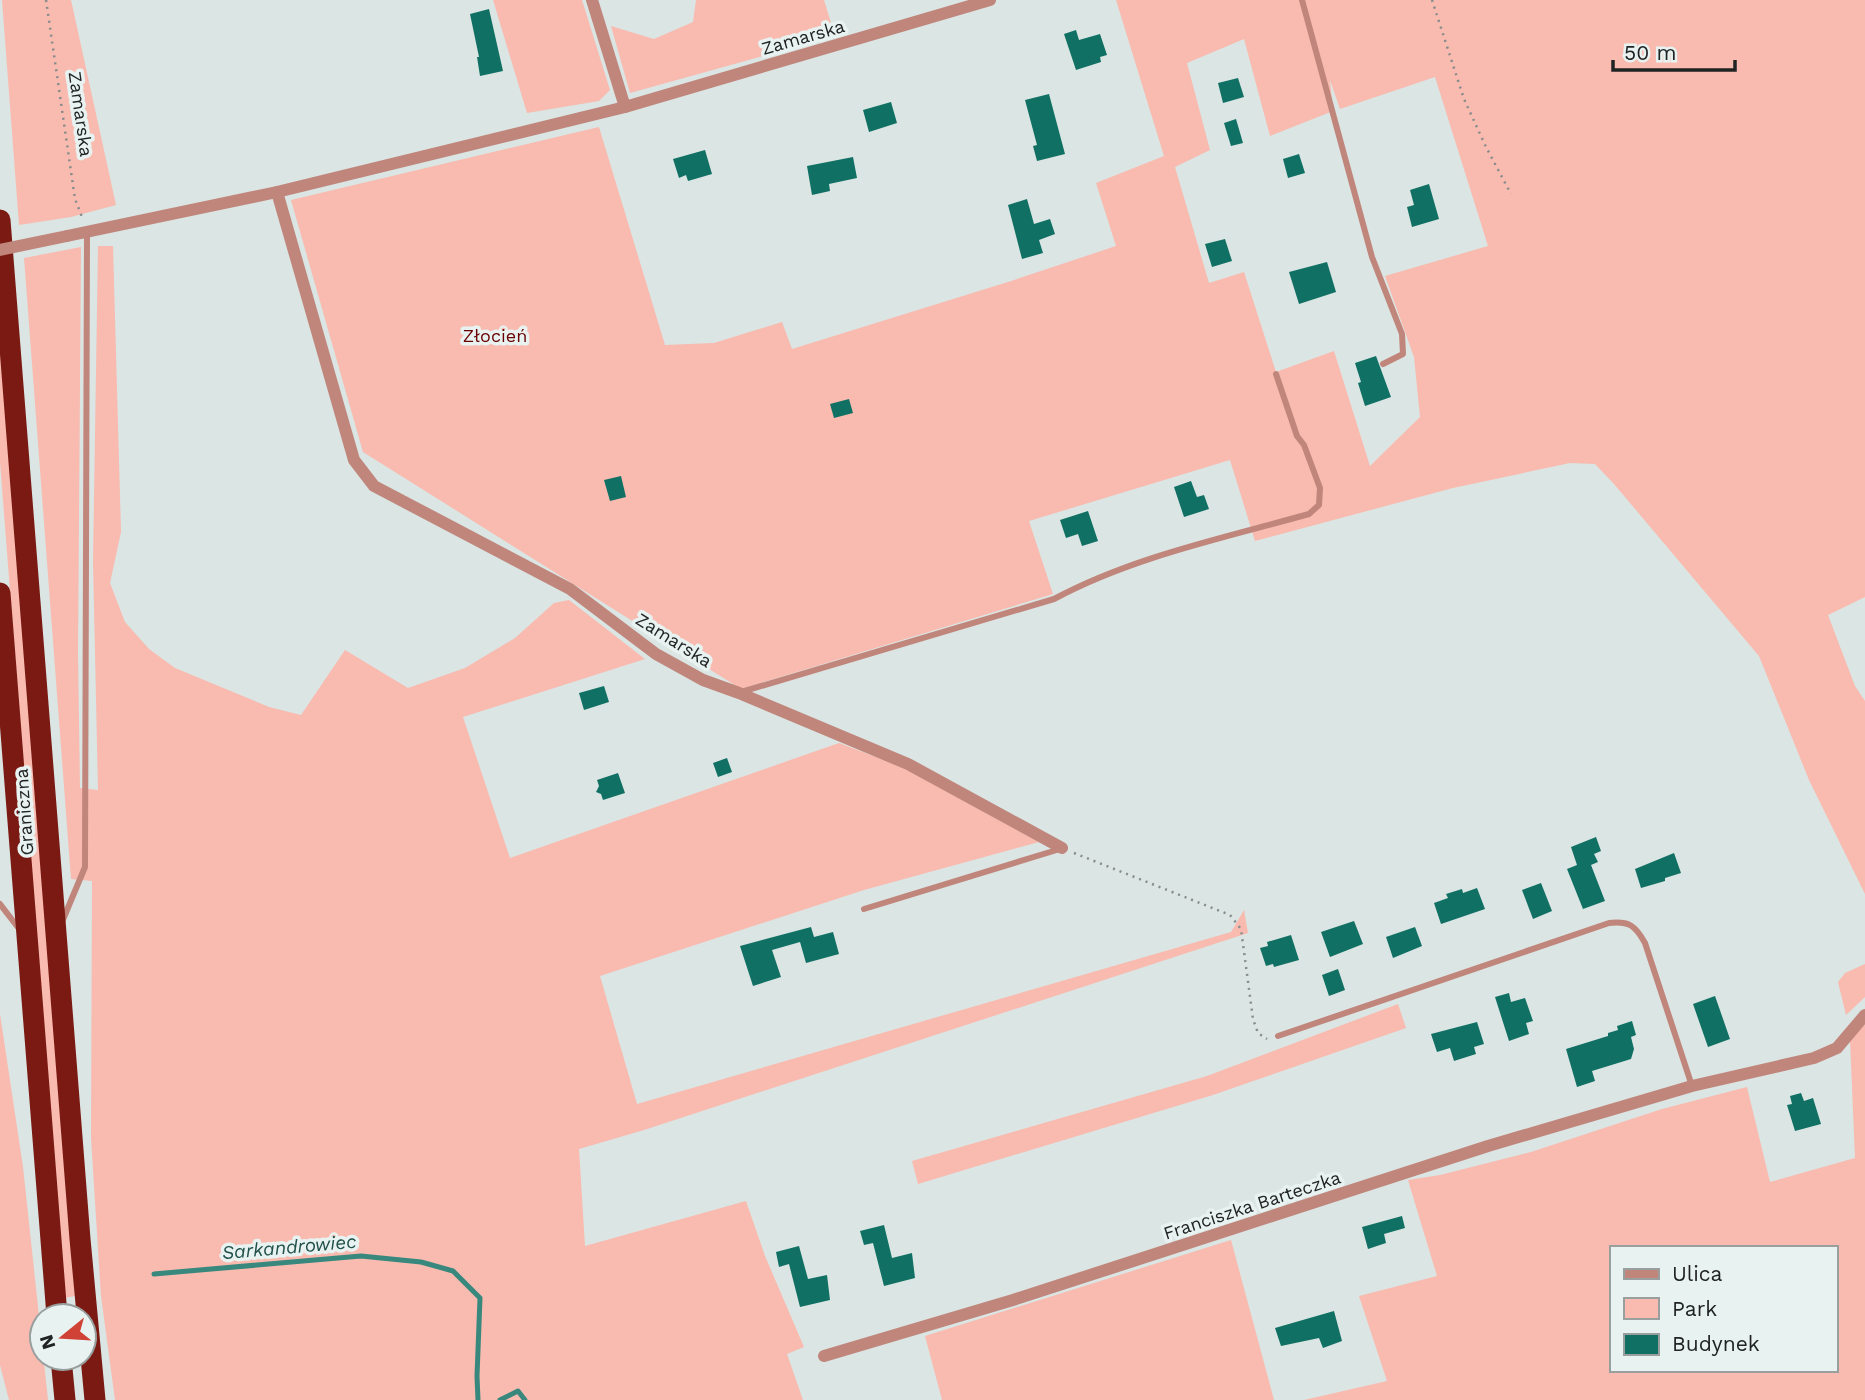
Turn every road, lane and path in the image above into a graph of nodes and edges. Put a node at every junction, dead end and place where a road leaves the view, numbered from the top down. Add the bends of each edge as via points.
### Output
1 (46, 0) edge
2 (592, 0) edge
3 (990, 0) edge
4 (1302, 0) edge
5 (1432, 0) edge
6 (625, 107) junction
7 (277, 192) junction
8 (1511, 194) dead end
9 (0, 220) edge
10 (87, 232) junction
11 (0, 250) edge
12 (1383, 364) dead end
13 (1276, 374) dead end
14 (0, 593) edge
15 (739, 693) junction
16 (1062, 848) junction
17 (0, 904) edge
18 (864, 909) dead end
19 (56, 937) junction
20 (27, 939) junction
21 (1865, 1014) edge
22 (1278, 1036) joint
23 (1692, 1087) junction
24 (56, 1302) edge
25 (824, 1356) dead end
26 (62, 1372) edge
27 (65, 1400) edge
28 (95, 1400) edge

1 - 10 path, Zamarska via 75,199
2 - 6 street
3 - 6 street, Zamarska
4 - 12 lane via 1372,257 1402,334 1403,354
5 - 8 path via 1464,99
6 - 7 street, Zamarska
7 - 10 street, Zamarska
7 - 15 street, Zamarska via 354,460 374,486 570,589 668,660
9 - 19 highway, Graniczna
10 - 11 street, Zamarska, bridge
10 - 19 lane via 85,867
13 - 15 lane via 1320,488 1320,505 1308,514 1161,555 1086,582 1054,599
14 - 20 highway, Graniczna
15 - 16 street, Zamarska via 908,764
16 - 18 lane
16 - 22 path via 1230,915 1241,929 1258,1032 1266,1039
17 - 20 lane
19 - 28 highway, Graniczna
20 - 24 highway, Graniczna
21 - 23 street, Franciszka Barteczka via 1837,1048 1814,1059
22 - 23 lane via 1623,921 1637,929 1645,943
23 - 25 street, Franciszka Barteczka via 1466,1152 1259,1222
26 - 27 highway

